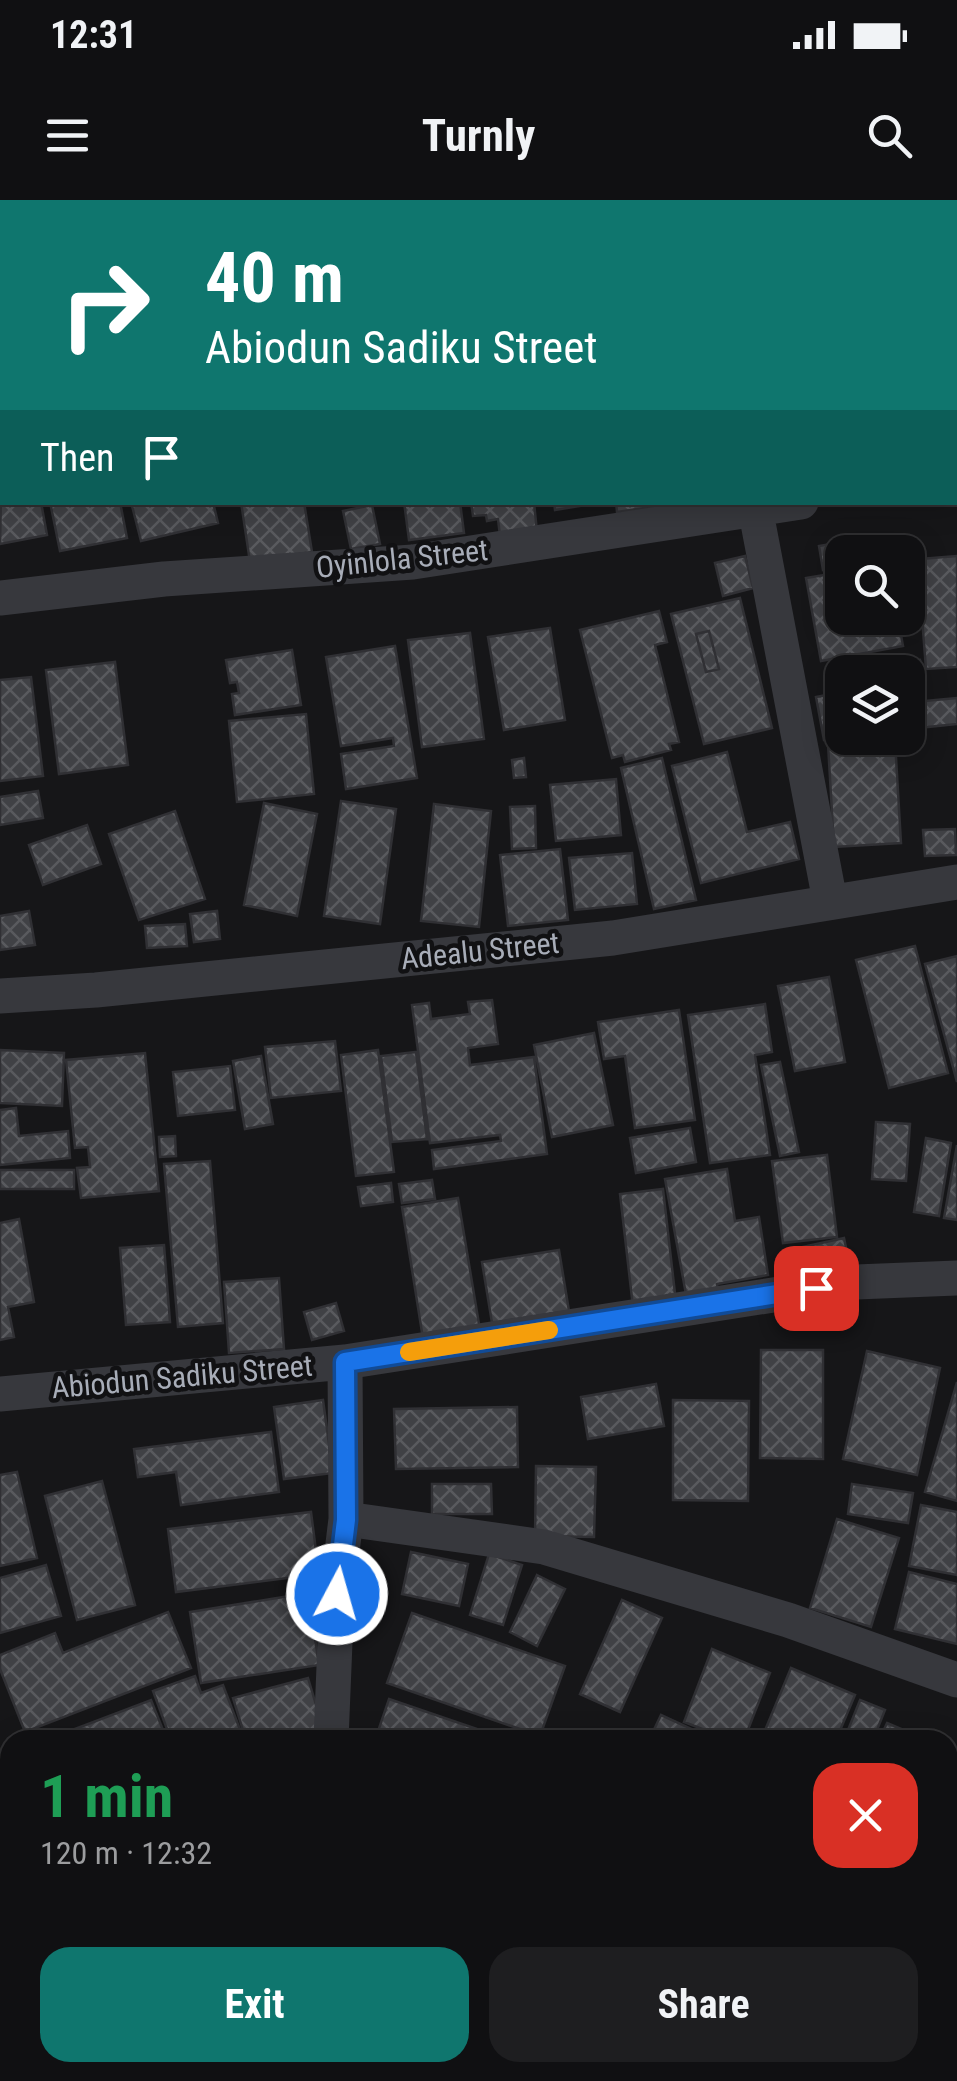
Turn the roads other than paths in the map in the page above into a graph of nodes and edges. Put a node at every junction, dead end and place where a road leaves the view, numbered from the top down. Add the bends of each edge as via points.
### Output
1 (755, 507) edge
2 (0, 598) edge
3 (957, 882) edge
4 (830, 901) junction
5 (0, 996) edge
6 (957, 1278) edge
7 (345, 1362) junction
8 (0, 1394) edge
9 (346, 1520) junction
10 (957, 1680) edge
11 (331, 1730) edge

1 - 2 street, Oyinlola Street via 413,562
1 - 4 street
3 - 4 street, Adealu Street
4 - 5 street, Adealu Street via 612,938
6 - 7 street, Abiodun Sadiku Street via 856,1282
7 - 8 street, Abiodun Sadiku Street
7 - 9 street
9 - 10 street via 544,1547 788,1620
9 - 11 street

